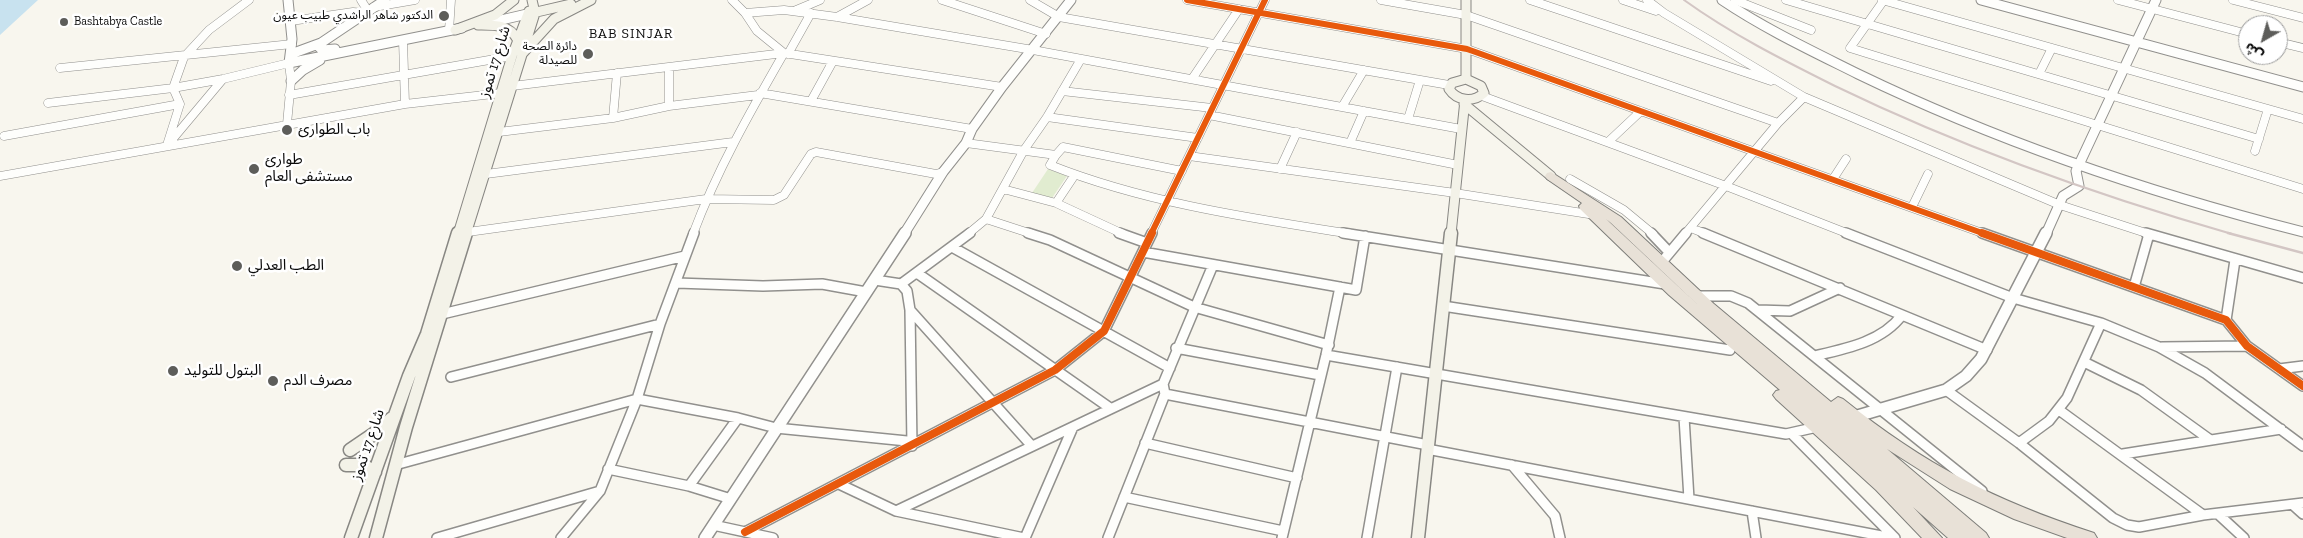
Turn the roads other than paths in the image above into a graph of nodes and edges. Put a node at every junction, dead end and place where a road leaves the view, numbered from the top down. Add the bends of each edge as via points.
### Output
1 (249, 0) edge
2 (288, 0) edge
3 (361, 0) edge
4 (384, 0) edge
5 (415, 0) edge
6 (451, 0) edge
7 (514, 0) edge
8 (568, 0) edge
9 (590, 0) edge
10 (732, 0) edge
11 (820, 0) edge
12 (868, 0) edge
13 (942, 0) edge
14 (1030, 0) edge
15 (1071, 0) edge
16 (1187, 0) edge
17 (1265, 0) edge
18 (1381, 0) edge
19 (1466, 0) edge
20 (1530, 0) edge
21 (1623, 0) edge
22 (1647, 0) edge
23 (1722, 0) edge
24 (1735, 0) edge
25 (1786, 0) edge
26 (1883, 0) edge
27 (1981, 0) edge
28 (2002, 0) edge
29 (2118, 0) edge
30 (2233, 0) edge
31 (1230, 4) edge
32 (2154, 4) edge
33 (531, 9) edge
34 (1238, 9) junction
35 (369, 11) junction
36 (794, 11) junction
37 (2038, 12) junction
38 (745, 13) junction
39 (1259, 13) junction
40 (1664, 13) junction
41 (811, 14) junction
42 (1466, 14) junction
43 (838, 17) junction
44 (1059, 17) junction
45 (2303, 18) edge
46 (292, 22) junction
47 (1867, 24) junction
48 (478, 25) junction
49 (452, 30) junction
50 (1811, 30) dead end
51 (2238, 31) edge
52 (1046, 34) junction
53 (517, 39) junction
54 (403, 40) junction
55 (2138, 40) junction
56 (321, 43) junction
57 (292, 44) junction
58 (1215, 44) junction
59 (2288, 44) edge
60 (378, 45) junction
61 (2052, 48) junction
62 (2303, 48) edge
63 (1242, 49) junction
64 (1467, 49) junction
65 (1033, 50) junction
66 (786, 53) junction
67 (291, 54) junction
68 (335, 54) junction
69 (517, 55) junction
70 (184, 57) junction
71 (1081, 59) junction
72 (833, 60) junction
73 (289, 63) junction
74 (669, 67) junction
75 (60, 68) dead end
76 (2125, 68) junction
77 (1364, 70) junction
78 (617, 73) junction
79 (2039, 74) junction
80 (404, 76) junction
81 (223, 79) junction
82 (1192, 79) junction
83 (1466, 79) junction
84 (1420, 80) junction
85 (291, 81) junction
86 (2303, 82) edge
87 (1224, 85) junction
88 (1449, 85) junction
89 (512, 86) junction
90 (1788, 86) junction
91 (1002, 87) junction
92 (2303, 87) edge
93 (174, 88) junction
94 (1062, 91) junction
95 (502, 93) junction
96 (759, 94) junction
97 (289, 95) junction
98 (2112, 95) junction
99 (1482, 96) junction
100 (1804, 97) junction
101 (811, 101) junction
102 (1464, 102) junction
103 (48, 103) dead end
104 (180, 104) junction
105 (405, 104) junction
106 (669, 106) junction
107 (1342, 107) junction
108 (2268, 110) junction
109 (1364, 111) junction
110 (1641, 111) junction
111 (1211, 112) junction
112 (1047, 117) junction
113 (613, 118) junction
114 (1408, 119) junction
115 (2303, 119) edge
116 (1778, 123) junction
117 (287, 124) junction
118 (2098, 126) junction
119 (972, 129) junction
120 (1462, 129) junction
121 (498, 132) junction
122 (1296, 132) junction
123 (4, 136) dead end
124 (1198, 138) junction
125 (2259, 139) junction
126 (733, 142) junction
127 (1608, 142) junction
128 (966, 143) junction
129 (1350, 143) junction
130 (167, 145) junction
131 (1024, 150) junction
132 (2255, 151) dead end
133 (1756, 152) junction
134 (1056, 156) junction
135 (1189, 156) junction
136 (1846, 159) dead end
137 (1458, 165) junction
138 (2079, 165) junction
139 (1280, 169) junction
140 (1182, 171) junction
141 (942, 172) junction
142 (486, 174) junction
143 (1928, 174) dead end
144 (0, 176) edge
145 (1074, 176) junction
146 (1551, 176) junction
147 (1570, 179) dead end
148 (1833, 179) junction
149 (1726, 186) junction
150 (1003, 189) junction
151 (2303, 189) edge
152 (1455, 193) junction
153 (706, 199) junction
154 (1169, 200) junction
155 (1056, 203) junction
156 (2060, 205) junction
157 (1912, 207) junction
158 (1595, 215) junction
159 (986, 219) junction
160 (1690, 228) junction
161 (468, 232) junction
162 (2303, 232) edge
163 (2149, 234) junction
164 (1366, 236) junction
165 (1147, 243) junction
166 (952, 247) junction
167 (1449, 250) junction
168 (1142, 252) junction
169 (2036, 252) junction
170 (686, 256) junction
171 (1665, 258) junction
172 (2235, 260) junction
173 (1213, 265) junction
174 (917, 273) junction
175 (1130, 277) junction
176 (2303, 278) edge
177 (875, 280) junction
178 (677, 283) junction
179 (901, 284) junction
180 (1340, 287) junction
181 (2134, 287) junction
182 (1840, 288) junction
183 (1682, 290) junction
184 (866, 292) junction
185 (2013, 298) junction
186 (1443, 306) junction
187 (1194, 307) junction
188 (910, 310) junction
189 (1757, 310) junction
190 (442, 314) junction
191 (1902, 314) junction
192 (2226, 320) junction
193 (2100, 323) junction
194 (660, 324) junction
195 (1104, 331) junction
196 (2247, 346) junction
197 (2159, 347) junction
198 (1176, 348) junction
199 (1328, 350) junction
200 (1730, 350) junction
201 (1987, 350) junction
202 (1814, 356) junction
203 (2084, 362) junction
204 (2303, 366) edge
205 (1397, 367) junction
206 (1170, 368) junction
207 (2279, 369) junction
208 (1055, 370) junction
209 (1436, 374) junction
210 (1320, 375) junction
211 (451, 377) dead end
212 (2303, 386) edge
213 (1164, 389) junction
214 (1946, 390) junction
215 (637, 398) junction
216 (993, 403) junction
217 (1110, 408) junction
218 (1880, 410) junction
219 (2058, 410) junction
220 (395, 415) junction
221 (1854, 417) junction
222 (738, 418) junction
223 (1684, 418) junction
224 (1309, 423) junction
225 (1073, 427) junction
226 (1817, 427) junction
227 (776, 428) junction
228 (2281, 429) junction
229 (1791, 433) junction
230 (1851, 435) junction
231 (1384, 436) junction
232 (2209, 439) junction
233 (1145, 443) junction
234 (2019, 443) junction
235 (1031, 445) junction
236 (912, 446) junction
237 (2303, 446) edge
238 (1428, 447) junction
239 (350, 450) dead end
240 (2123, 454) junction
241 (346, 465) dead end
242 (395, 466) junction
243 (1512, 466) junction
244 (608, 469) junction
245 (376, 472) junction
246 (1297, 478) junction
247 (839, 484) junction
248 (689, 486) junction
249 (600, 491) junction
250 (1982, 491) dead end
251 (1124, 497) junction
252 (732, 498) junction
253 (1689, 499) junction
254 (2298, 504) edge
255 (896, 510) junction
256 (1752, 511) junction
257 (2203, 514) junction
258 (2218, 514) junction
259 (2303, 514) edge
260 (713, 525) junction
261 (745, 532) junction
262 (1282, 535) edge
263 (351, 538) edge
264 (376, 538) edge
265 (437, 538) edge
266 (561, 538) edge
267 (705, 538) edge
268 (773, 538) edge
269 (1024, 538) edge
270 (1108, 538) edge
271 (1367, 538) edge
272 (1418, 538) edge
273 (1562, 538) edge
274 (1756, 538) edge
275 (1893, 538) edge
276 (1933, 538) edge
277 (1960, 538) edge
278 (1980, 538) edge
279 (2088, 538) edge
280 (2244, 538) edge

1 - 70 street via 209,30
2 - 46 street
3 - 35 street
4 - 35 street
5 - 35 street
6 - 49 street
7 - 49 main road via 503,12
8 - 33 main road
9 - 33 main road
9 - 69 main road via 554,19
10 - 38 street
11 - 36 street
12 - 43 street
13 - 52 street
14 - 44 street
15 - 44 street
16 - 31 street
17 - 39 street
18 - 42 street
19 - 42 main road
20 - 90 street
21 - 40 street
22 - 40 street
23 - 138 street via 1755,22 1892,92
24 - 50 street
25 - 47 street
26 - 47 street
26 - 61 street
27 - 37 street
28 - 37 street
29 - 32 street
30 - 45 street
31 - 34 street
32 - 51 street
32 - 55 street
33 - 48 street
33 - 53 main road, شارع 17 تموز
33 - 69 main road, شارع 17 تموز
34 - 39 street
34 - 58 street
35 - 46 street
35 - 56 street
36 - 38 street
36 - 41 street
37 - 55 street
38 - 66 street via 756,31
39 - 63 street
39 - 64 street
40 - 90 street
41 - 43 street
41 - 66 street
42 - 64 main road
42 - 116 street
43 - 65 street
44 - 52 street
44 - 58 street
46 - 57 street
47 - 79 street
47 - 118 street via 1850,48
48 - 49 street
48 - 53 main road via 509,28
49 - 54 street
52 - 65 street
53 - 69 main road, شارع 17 تموز
54 - 60 street
54 - 80 street
55 - 76 street
55 - 86 street
55 - 92 street
56 - 60 street via 320,48 326,50
56 - 67 street
57 - 67 street
57 - 70 street
58 - 63 street
58 - 82 street
59 - 62 street
60 - 68 street
61 - 76 street
61 - 79 street
63 - 77 street
63 - 87 street
64 - 83 main road
64 - 110 street
65 - 71 street
65 - 91 street
66 - 72 street
66 - 74 street
66 - 96 street
67 - 73 street
68 - 73 street
68 - 85 street via 308,66
69 - 80 street
69 - 89 main road, شارع 17 تموز
69 - 95 main road, شارع 17 تموز
70 - 75 street
70 - 93 street
71 - 82 street
71 - 94 street
72 - 91 street
72 - 101 street
73 - 81 street
73 - 85 street
74 - 78 street
74 - 106 street
76 - 98 street
76 - 108 street
77 - 84 street
77 - 107 street
78 - 89 street
78 - 113 street
79 - 98 street
80 - 97 street
80 - 105 street
81 - 93 street
81 - 130 street
82 - 87 street
83 - 88 main road
83 - 99 main road via 1482,86
84 - 88 street
84 - 114 street
85 - 97 street
87 - 107 street
87 - 111 street
88 - 102 main road via 1450,92
89 - 121 main road, شارع 17 تموز
90 - 100 street
91 - 119 street
93 - 103 street
93 - 104 street
94 - 111 street
94 - 112 street
95 - 105 street
95 - 220 main road, شارع 17 تموز via 427,334
96 - 101 street
96 - 106 street
96 - 126 street
97 - 117 street
98 - 118 street
98 - 125 street
99 - 102 main road
99 - 127 street
100 - 116 street
100 - 156 street
101 - 119 street
102 - 120 main road
102 - 146 main road
104 - 123 street
104 - 130 street
105 - 117 street
106 - 113 street
107 - 109 street
108 - 115 street
108 - 125 street
109 - 114 street
109 - 129 street
110 - 127 street
110 - 133 street
111 - 122 street
111 - 124 street
112 - 124 street
112 - 131 street
113 - 121 street
114 - 120 street
116 - 133 street
117 - 130 street
118 - 138 street
118 - 151 street
119 - 128 street
120 - 137 main road
121 - 142 main road, شارع 17 تموز
122 - 129 street
122 - 139 street
124 - 135 street
125 - 132 street
126 - 142 street
126 - 153 street
127 - 149 street
128 - 131 street
128 - 141 street
129 - 137 street
130 - 144 street
131 - 134 street
131 - 150 street
133 - 148 street
133 - 149 street
134 - 140 street via 1063,147
134 - 145 street via 1050,165
135 - 139 street
135 - 140 street
136 - 148 street
137 - 152 main road
138 - 156 street via 2076,174 2079,186 2065,194
138 - 162 street via 2193,202
139 - 152 street
140 - 154 street
141 - 153 street via 936,174 816,152 811,154 778,199
141 - 177 street
142 - 161 main road, شارع 17 تموز
143 - 157 street
145 - 154 street
145 - 155 street
146 - 158 highway
146 - 171 highway via 1606,212
147 - 171 street via 1610,198 1633,214 1650,229
148 - 157 street
149 - 160 street
149 - 185 street
150 - 155 street
150 - 159 street
152 - 158 street
152 - 167 main road
153 - 161 street
153 - 170 street
154 - 164 street via 1269,221
154 - 165 street
155 - 165 street via 1106,228
156 - 163 street
156 - 169 street
157 - 169 street
158 - 183 highway
159 - 166 street
159 - 175 street via 1050,240
160 - 171 street
160 - 182 street
161 - 190 main road, شارع 17 تموز
163 - 172 street
163 - 181 street
164 - 167 street
164 - 180 street via 1356,290
165 - 168 street
166 - 174 street
166 - 195 street
167 - 183 street
167 - 186 main road
168 - 173 street
168 - 175 street
169 - 181 street
169 - 185 street
170 - 178 street
170 - 190 street
171 - 183 highway
172 - 176 street
172 - 192 street
173 - 180 street
173 - 187 street
174 - 179 street
174 - 208 street
175 - 187 street
175 - 195 street
177 - 179 street
177 - 184 street
178 - 184 street via 822,284
178 - 194 street
179 - 188 street via 907,291
180 - 199 street
181 - 192 street
182 - 189 street via 1790,311
182 - 191 street
183 - 189 street via 1731,296
183 - 200 highway via 1695,319
183 - 221 highway via 1731,314
183 - 230 highway
184 - 227 street
185 - 193 street
185 - 201 street
186 - 200 street
186 - 209 main road
187 - 198 street
187 - 199 street
188 - 216 street
188 - 236 street
189 - 202 street
190 - 242 main road, شارع 17 تموز
191 - 201 street
191 - 202 street via 1898,323 1874,338
192 - 196 street
193 - 197 street
193 - 203 street
194 - 211 street
194 - 215 street
195 - 206 street
195 - 208 street
196 - 197 street
196 - 207 street
197 - 228 street via 2205,373
198 - 206 street
198 - 210 street
199 - 205 street
199 - 210 street
200 - 226 highway
201 - 214 street via 1970,372
202 - 218 street
203 - 219 street
203 - 232 street via 2141,390
204 - 207 street
205 - 209 street
205 - 231 street
206 - 213 street
207 - 212 street
208 - 216 street
208 - 217 street
209 - 223 street
209 - 238 main road
210 - 224 street
213 - 217 street
213 - 224 street
213 - 233 street
214 - 218 street
214 - 234 street
215 - 222 street
215 - 242 street
215 - 244 street
216 - 235 street
216 - 236 street
217 - 225 street
218 - 221 street
218 - 250 street
219 - 234 street via 2040,429
219 - 240 street
220 - 239 main road
220 - 245 main road, شارع 17 تموز
221 - 230 highway
222 - 227 street
222 - 248 street
223 - 229 street
223 - 253 street
224 - 231 street
224 - 246 street
225 - 235 street
225 - 269 street
226 - 229 street
226 - 230 highway
227 - 236 street via 907,441
227 - 252 street
228 - 232 street
228 - 237 street
229 - 275 street
230 - 276 highway via 1894,497
230 - 277 highway
230 - 278 highway
230 - 279 highway via 1984,500
231 - 238 street
231 - 271 street
232 - 240 street
233 - 246 street
233 - 251 street
234 - 257 street via 2126,525 2139,527
235 - 255 street
236 - 247 street
238 - 243 street
238 - 272 main road
240 - 257 street
241 - 245 main road via 364,465
242 - 264 main road, شارع 17 تموز
243 - 253 street
243 - 273 street via 1555,516
244 - 248 street
244 - 249 street
245 - 263 main road, شارع 17 تموز
246 - 262 street
247 - 255 street
247 - 261 street
248 - 252 street
249 - 265 street
249 - 266 street
251 - 262 street
251 - 270 street
252 - 260 street
253 - 256 street
254 - 258 street
254 - 259 street
255 - 269 street
256 - 274 street
256 - 275 street
257 - 258 street
258 - 280 street
260 - 261 street
260 - 267 street
261 - 268 street

